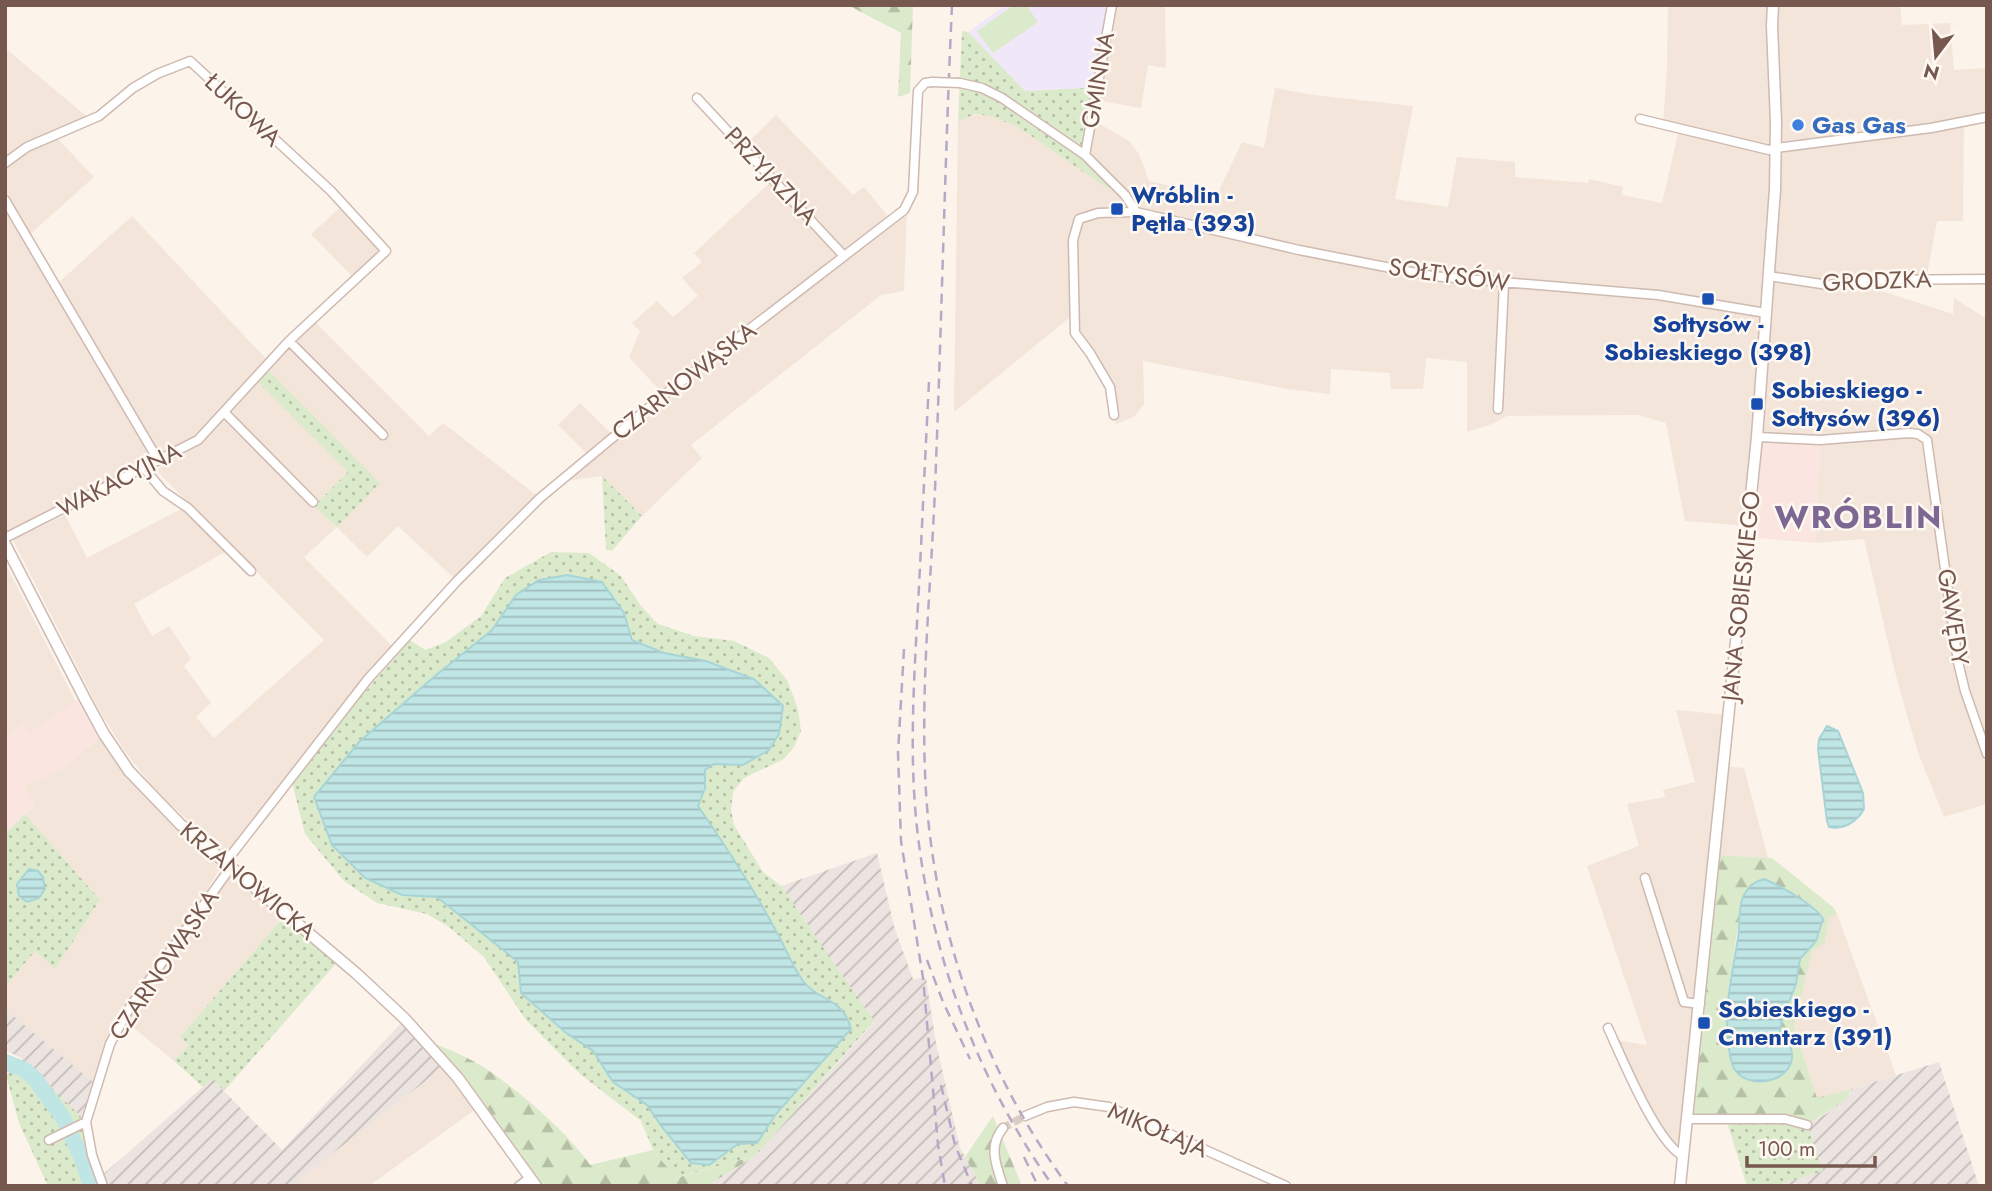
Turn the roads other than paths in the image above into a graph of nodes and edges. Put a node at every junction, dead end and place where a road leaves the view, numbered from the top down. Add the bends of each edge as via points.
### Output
1 (1112, 5) edge
2 (1773, 5) edge
3 (697, 98) dead end
4 (1987, 117) edge
5 (1640, 119) dead end
6 (1776, 148) junction
7 (1085, 155) junction
8 (5, 163) edge
9 (5, 200) edge
10 (1136, 212) junction
11 (386, 251) joint
12 (844, 256) junction
13 (1769, 276) junction
14 (1987, 279) edge
15 (1504, 284) junction
16 (1766, 313) junction
17 (289, 341) junction
18 (1498, 409) dead end
19 (225, 413) junction
20 (1114, 415) dead end
21 (383, 435) dead end
22 (1757, 437) junction
23 (158, 460) junction
24 (143, 467) junction
25 (313, 502) dead end
26 (5, 538) edge
27 (5, 544) edge
28 (251, 571) dead end
29 (1987, 754) edge
30 (228, 865) junction
31 (1645, 878) dead end
32 (1700, 1004) junction
33 (1608, 1028) dead end
34 (1025, 1116) tunnel mouth
35 (1687, 1119) junction
36 (86, 1122) junction
37 (1807, 1125) dead end
38 (1003, 1128) dead end
39 (48, 1140) dead end
40 (1683, 1156) junction
41 (533, 1182) edge
42 (103, 1186) edge
43 (519, 1186) edge
44 (1003, 1186) edge
45 (1286, 1186) edge
46 (1680, 1186) edge

1 - 7 street, GMINNA
2 - 6 street, JANA SOBIESKIEGO
3 - 12 street, PRZYJAZNA
4 - 6 street
5 - 6 street via 1762,150
6 - 13 street, JANA SOBIESKIEGO
7 - 10 street, CZARNOWĄSKA
7 - 12 street, CZARNOWĄSKA, bridge via 982,88 925,83 918,91 911,200
8 - 11 street, ŁUKOWA via 27,146 99,116 157,74 190,61 331,191
9 - 23 street
10 - 15 street, SOŁTYSÓW via 1299,250 1432,276
10 - 20 street, SOŁTYSÓW via 1080,219 1073,240 1075,333 1110,387
11 - 17 street, WAKACYJNA
12 - 30 street, CZARNOWĄSKA via 540,498 368,679
13 - 14 street, GRODZKA via 1828,285
13 - 16 street, JANA SOBIESKIEGO
15 - 16 street, SOŁTYSÓW via 1658,295
15 - 18 street
16 - 22 street, JANA SOBIESKIEGO
17 - 19 street, WAKACYJNA
17 - 21 street
19 - 23 street, WAKACYJNA via 198,440
19 - 25 street
22 - 29 street, GAWĘDY via 1820,440 1909,433 1927,440 1958,662
22 - 32 street, JANA SOBIESKIEGO
23 - 24 street, WAKACYJNA
24 - 26 street, WAKACYJNA
24 - 28 street
27 - 30 street, KRZANOWICKA via 114,751 150,796
30 - 36 street, CZARNOWĄSKA via 119,1025
30 - 41 street, KRZANOWICKA via 405,1019 458,1078
31 - 32 street via 1684,1002
32 - 35 street, JANA SOBIESKIEGO
33 - 40 street via 1644,1104 1672,1150
34 - 45 street, MIKOŁAJA via 1074,1102 1109,1107
35 - 37 street via 1785,1119
35 - 40 street, JANA SOBIESKIEGO
36 - 39 street
36 - 42 street, CZARNOWĄSKA
38 - 44 street via 994,1151
40 - 46 street, JANA SOBIESKIEGO
41 - 43 street

